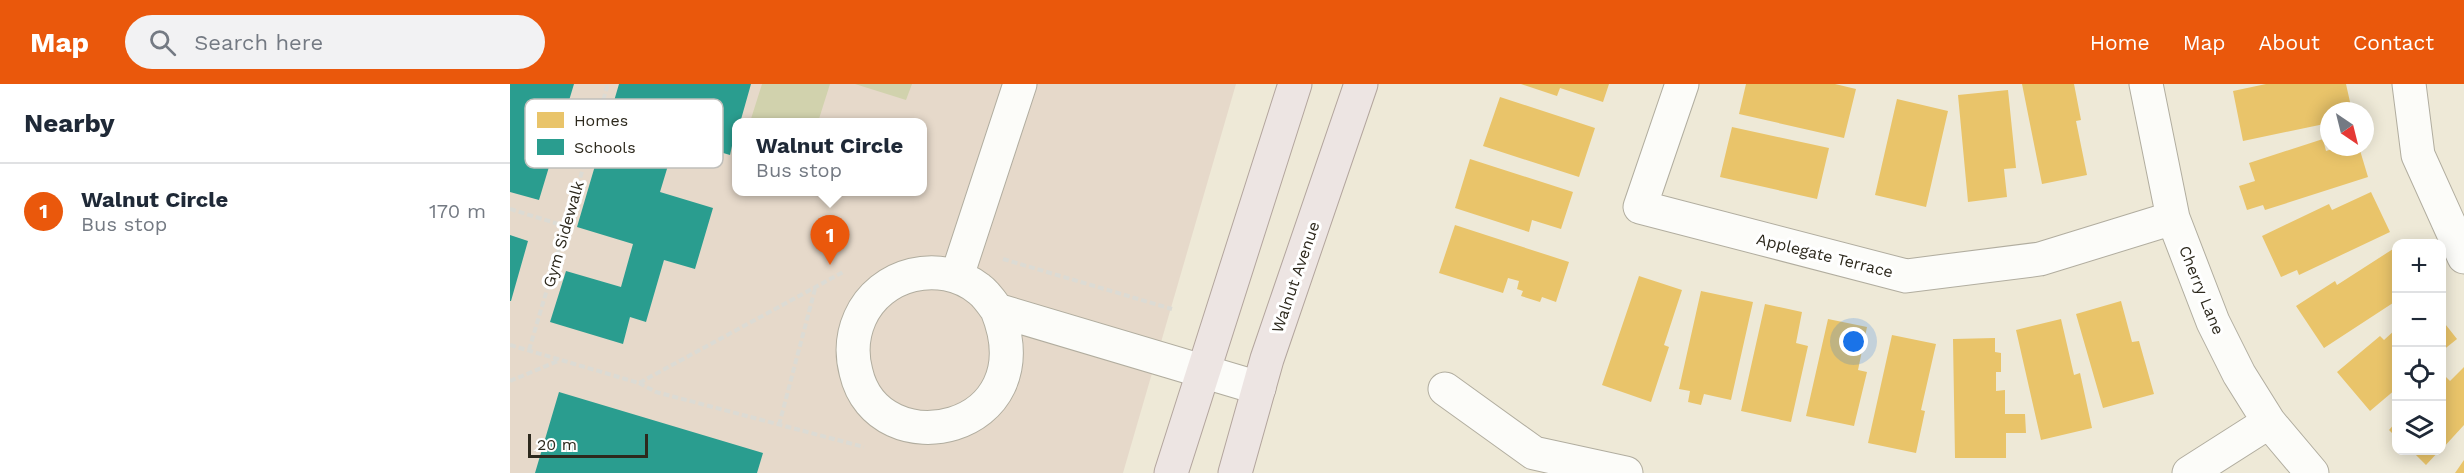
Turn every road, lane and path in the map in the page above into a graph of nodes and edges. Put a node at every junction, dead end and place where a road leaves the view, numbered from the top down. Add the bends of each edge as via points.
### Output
1 (608, 84) edge
2 (1020, 84) edge
3 (1295, 84) edge
4 (1361, 84) edge
5 (1682, 84) edge
6 (2146, 84) edge
7 (2409, 84) edge
8 (603, 99) edge
9 (583, 168) edge
10 (510, 209) edge
11 (2173, 218) junction
12 (565, 226) junction
13 (2464, 257) edge
14 (957, 276) junction
15 (815, 288) dead end
16 (997, 310) junction
17 (529, 350) dead end
18 (559, 361) dead end
19 (1202, 369) junction
20 (510, 381) edge
21 (639, 383) dead end
22 (1259, 388) junction
23 (1445, 389) dead end
24 (2269, 422) junction
25 (779, 425) junction
26 (866, 447) dead end
27 (1171, 473) edge
28 (1235, 473) edge
29 (1626, 473) edge
30 (2188, 473) edge
31 (2312, 473) edge

1 - 8 path, Gym Sidewalk
2 - 14 street
3 - 19 main road
4 - 22 main road, Walnut Avenue
5 - 11 street, Applegate Terrace via 1640,207 1906,276 2040,260
6 - 11 street, Cherry Lane
7 - 13 street via 2418,155
9 - 12 path, Gym Sidewalk
10 - 12 path
11 - 24 street, Cherry Lane via 2213,322
12 - 17 path, Gym Sidewalk
14 - 16 street via 980,289
14 - 16 street via 931,272 906,276 883,288 865,307 854,331 852,356 858,381 872,403 892,419 916,427 942,428 987,404 1001,383 1008,359 1007,333
15 - 25 path
16 - 19 street
18 - 20 path
19 - 22 street
19 - 27 main road
21 - 25 path via 650,390
22 - 28 main road, Walnut Avenue
23 - 29 street via 1534,453
24 - 30 street
24 - 31 street, Cherry Lane
25 - 26 path

